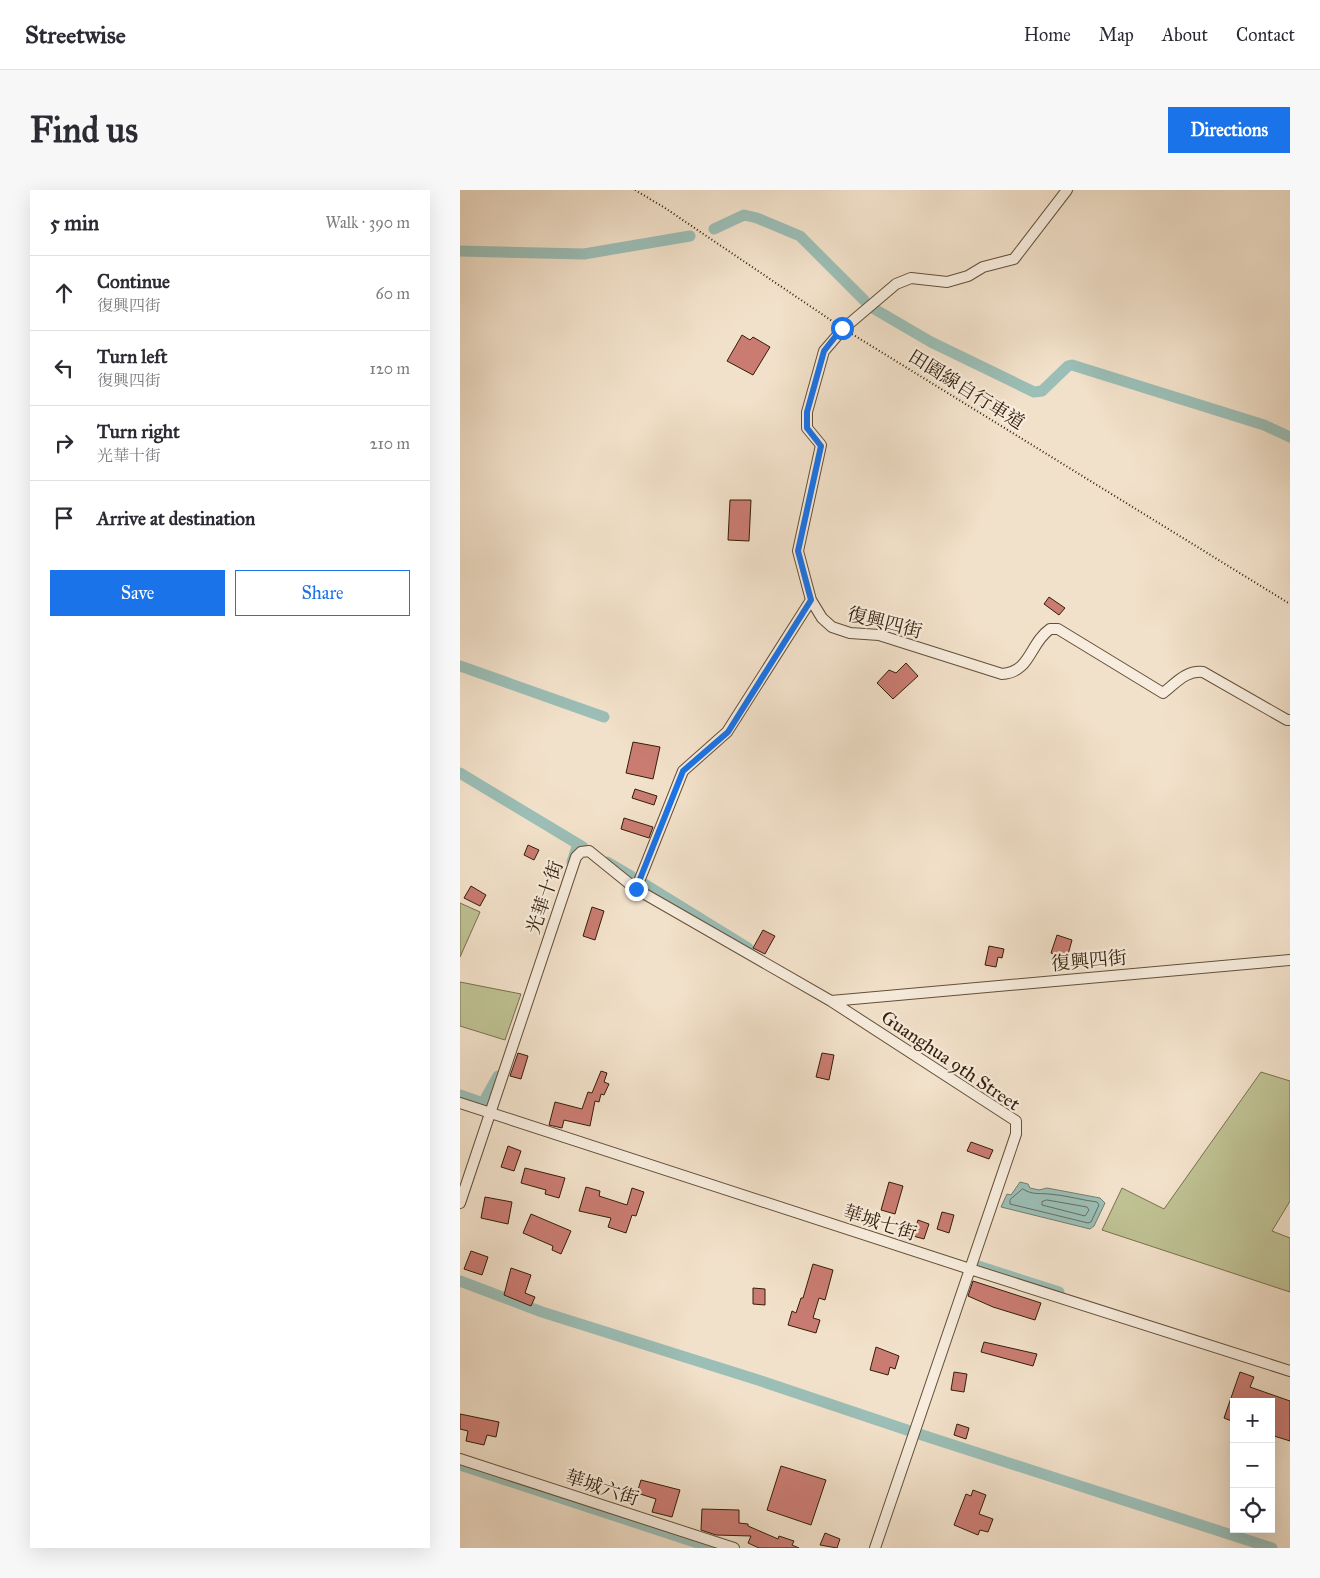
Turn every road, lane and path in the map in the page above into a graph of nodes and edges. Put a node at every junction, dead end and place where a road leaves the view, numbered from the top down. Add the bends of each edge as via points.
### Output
1 (635, 190) edge
2 (1067, 190) edge
3 (842, 328) junction
4 (811, 600) junction
5 (1290, 604) edge
6 (1290, 720) edge
7 (636, 889) junction
8 (1290, 960) edge
9 (831, 1001) junction
10 (460, 1103) edge
11 (490, 1113) junction
12 (460, 1203) edge
13 (970, 1270) junction
14 (1290, 1371) edge
15 (460, 1459) edge
16 (734, 1548) edge
17 (875, 1548) edge

1 - 3 path, 田園線自行車道
2 - 3 street, 復興四街 via 1014,260 983,267 948,282 911,278 896,284
3 - 4 street, 復興四街 via 824,351 807,412 807,428 821,446 798,551
3 - 5 path, 田園線自行車道
4 - 6 street, 復興四街 via 832,627 850,633 879,635 1002,674 1021,668 1041,635 1050,628 1058,629 1163,693 1186,674 1203,672
4 - 7 street via 728,732 683,771
7 - 9 street, Guanghua 9th Street
7 - 11 street, 光華十街 via 589,851 576,857
8 - 9 street, 復興四街
9 - 13 street, Guanghua 9th Street via 1016,1121 1016,1134
10 - 11 street, 華城七街
11 - 12 street, 光華十街
11 - 13 street, 華城七街
13 - 14 street, 華城七街
13 - 17 street, Guanghua 9th Street
15 - 16 street, 華城六街

